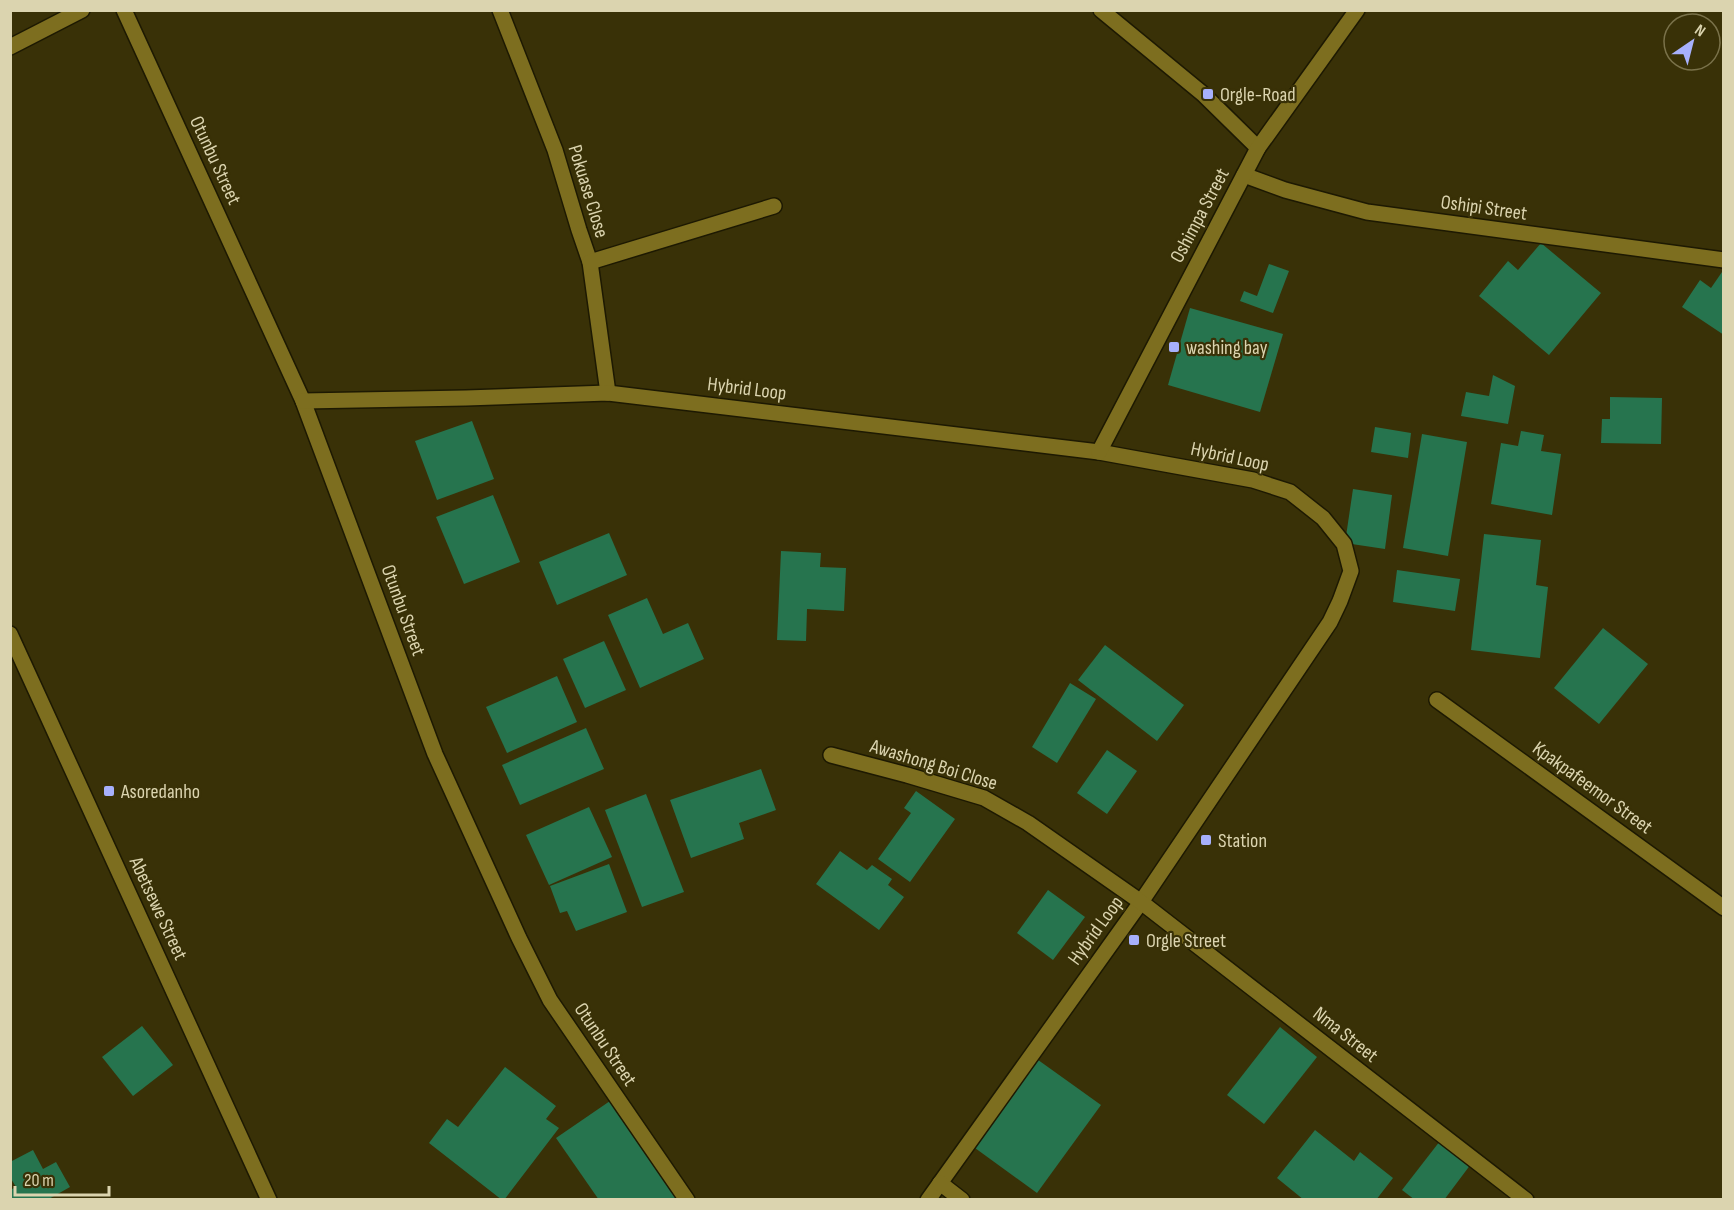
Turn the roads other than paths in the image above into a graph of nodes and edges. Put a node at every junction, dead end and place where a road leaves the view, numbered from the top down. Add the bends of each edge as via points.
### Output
1 (82, 10) edge
2 (124, 10) edge
3 (500, 10) edge
4 (1101, 10) edge
5 (1357, 10) edge
6 (10, 47) edge
7 (1258, 148) junction
8 (1244, 175) junction
9 (774, 206) dead end
10 (1724, 260) edge
11 (590, 262) junction
12 (608, 393) junction
13 (303, 401) junction
14 (1099, 452) junction
15 (10, 634) edge
16 (1437, 700) dead end
17 (831, 755) dead end
18 (1141, 902) junction
19 (1724, 908) edge
20 (940, 1183) junction
21 (269, 1200) edge
22 (687, 1200) edge
23 (928, 1200) edge
24 (962, 1200) edge
25 (1526, 1200) edge

1 - 6 street
2 - 13 street, Otunbu Street
3 - 11 street, Pokuase Close via 555,150
4 - 7 street via 1203,94
5 - 7 street, Oshimpa Street
7 - 8 street, Oshimpa Street
8 - 10 street, Oshipi Street via 1367,212
8 - 14 street, Oshimpa Street
9 - 11 street
11 - 12 street, Pokuase Close
12 - 13 street, Hybrid Loop
12 - 14 street, Hybrid Loop
13 - 22 street, Otunbu Street via 435,754 519,938 550,1000
14 - 18 street, Hybrid Loop via 1253,480 1290,492 1323,518 1344,544 1351,571 1330,622
15 - 21 street, Abetsewe Street
16 - 19 street, Kpakpafeemor Street
17 - 18 street, Awashong Boi Close via 984,798 1028,823
18 - 20 street, Hybrid Loop
18 - 25 street, Nma Street
20 - 23 street, Hybrid Loop
20 - 24 street

